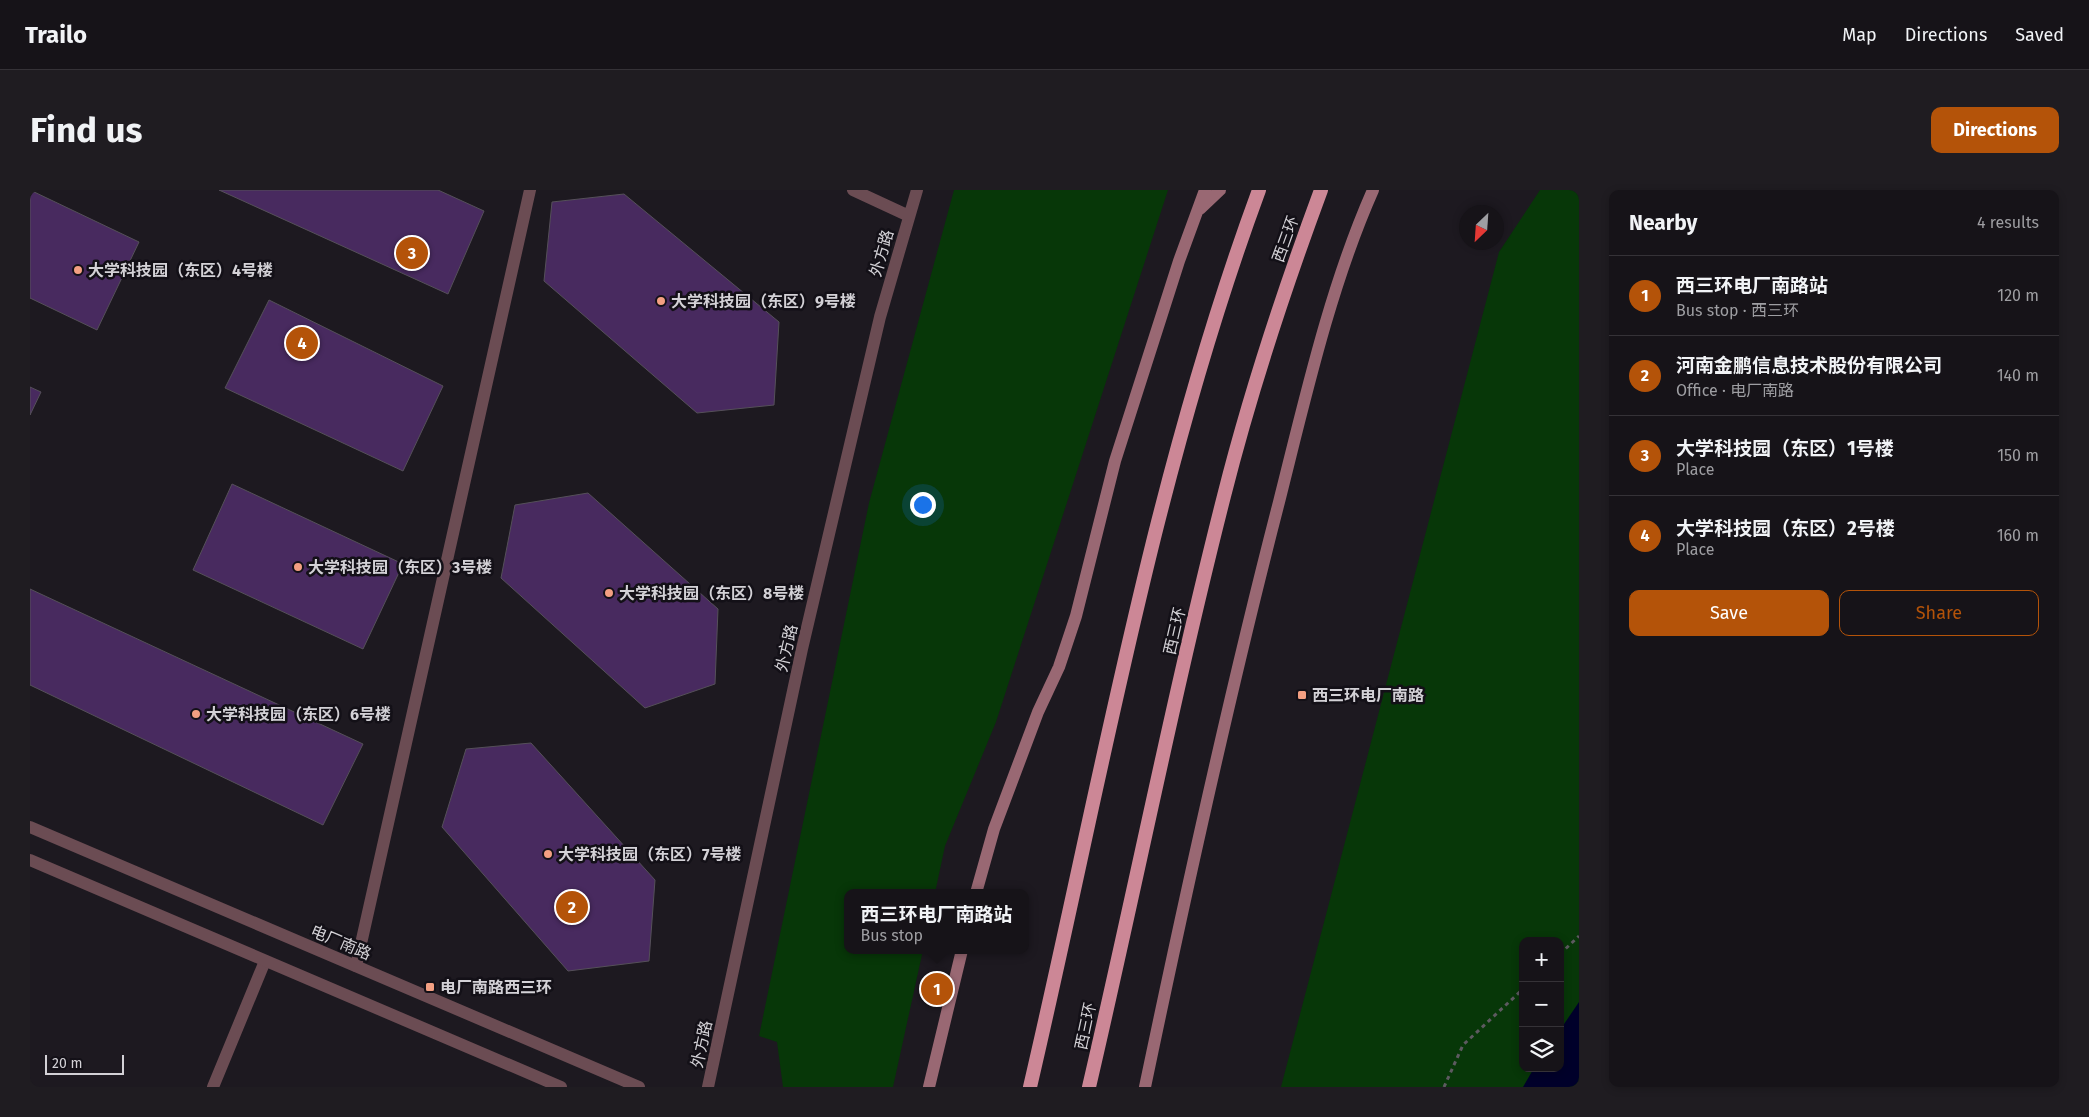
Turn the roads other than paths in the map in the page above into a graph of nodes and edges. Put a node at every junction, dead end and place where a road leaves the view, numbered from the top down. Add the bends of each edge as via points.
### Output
1 (530, 190) edge
2 (852, 190) edge
3 (917, 190) edge
4 (1205, 190) edge
5 (1220, 190) edge
6 (1259, 190) edge
7 (1321, 190) edge
8 (1373, 190) edge
9 (1197, 213) junction
10 (909, 216) junction
11 (30, 827) edge
12 (30, 860) edge
13 (977, 889) edge
14 (961, 954) edge
15 (265, 961) junction
16 (356, 966) junction
17 (213, 1087) edge
18 (561, 1087) edge
19 (639, 1087) edge
20 (708, 1087) edge
21 (929, 1087) edge
22 (1030, 1087) edge
23 (1089, 1087) edge
24 (1145, 1087) edge

1 - 16 street
2 - 10 street
3 - 10 street, 外方路
4 - 9 main road
5 - 9 main road
6 - 22 highway via 1211,332 1168,480
7 - 23 highway, 西三环 via 1266,350 1224,495
8 - 24 main road via 1340,281 1308,390 1248,621
9 - 13 main road via 1115,461 1060,667 1038,712 994,829
10 - 20 street, 外方路 via 880,317 802,649
11 - 16 street, 电厂南路
12 - 15 street
14 - 21 main road
15 - 17 street
15 - 18 street
16 - 19 street, 电厂南路

